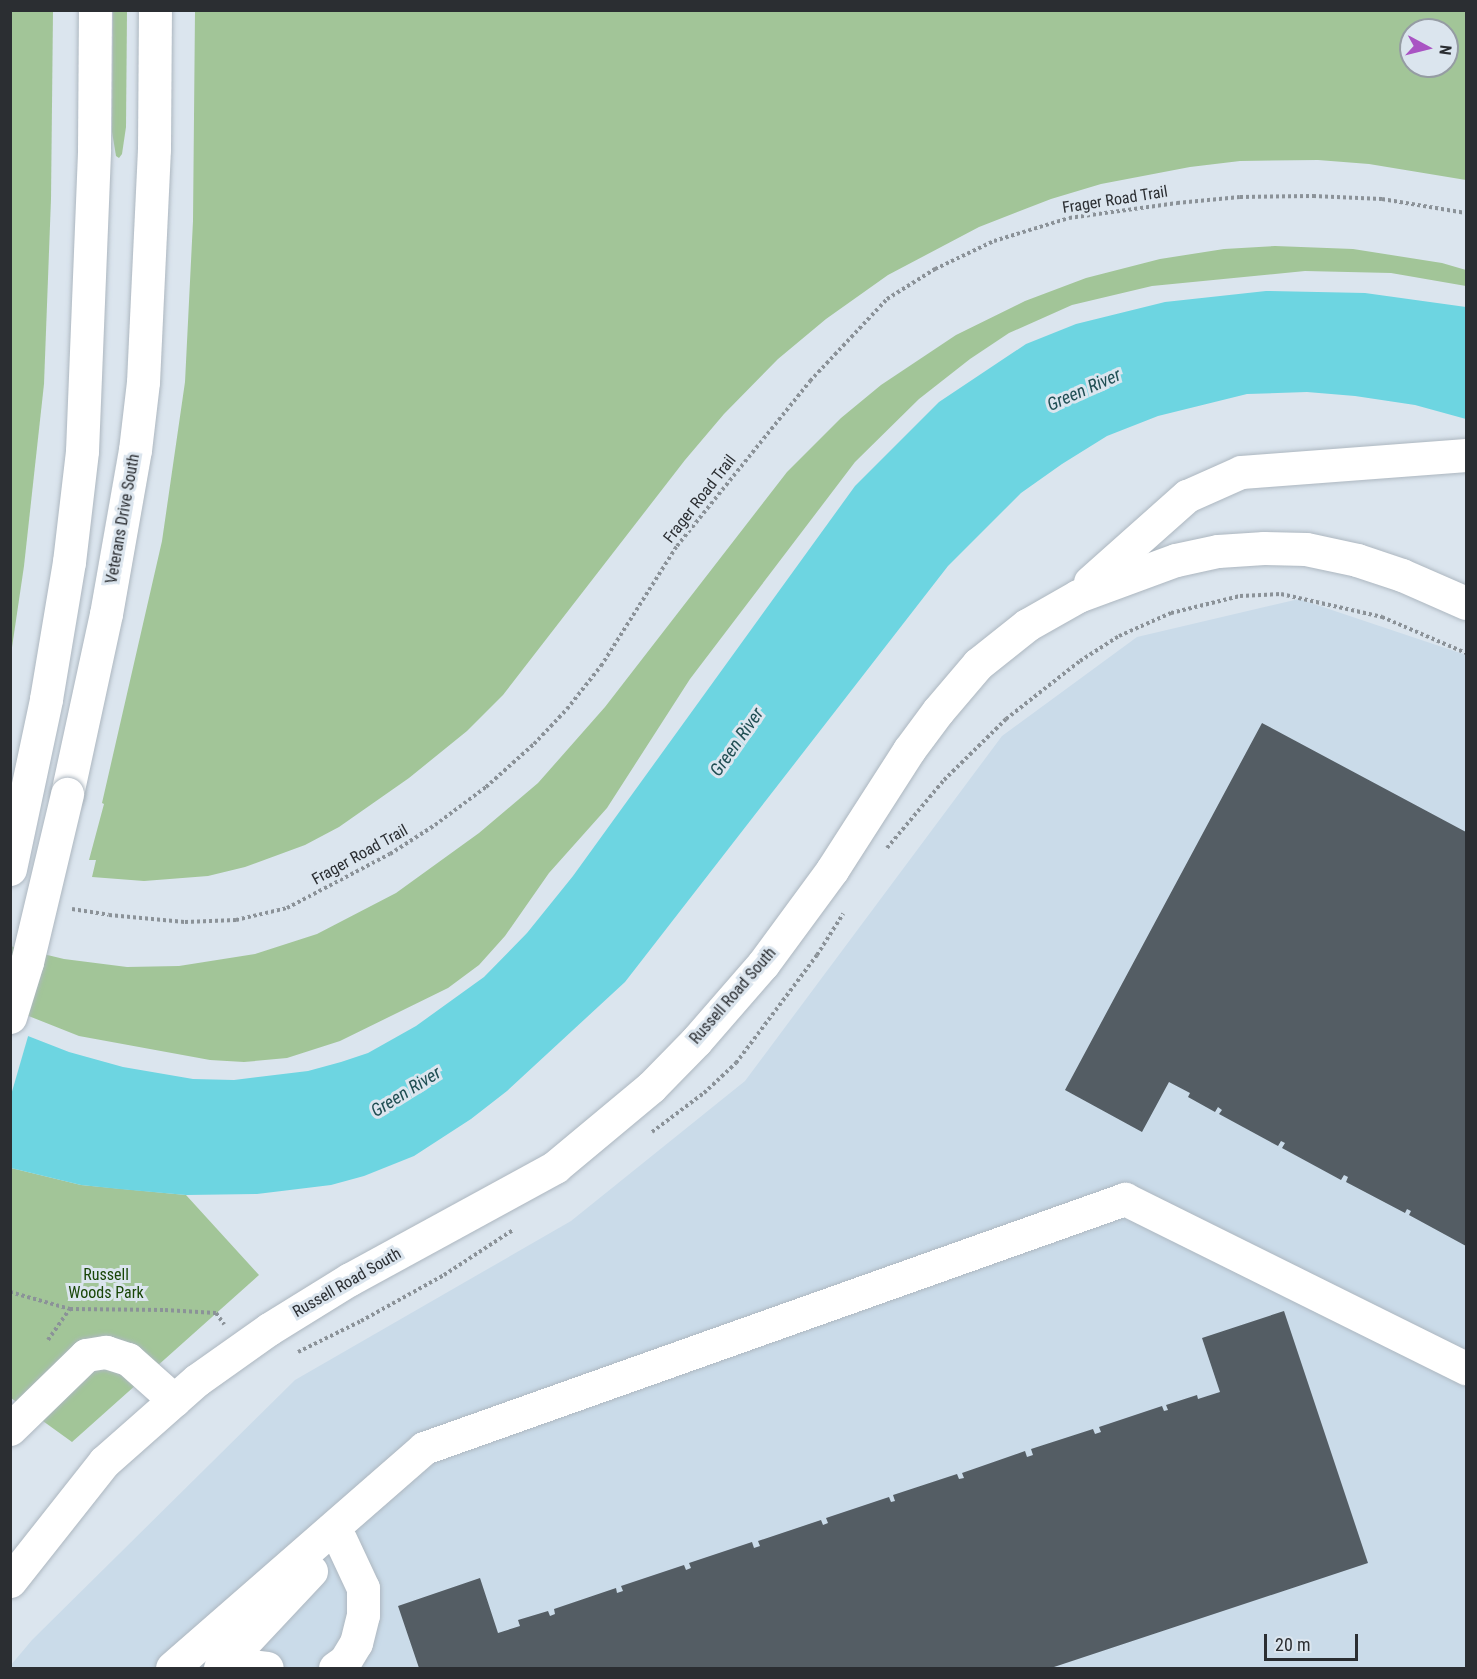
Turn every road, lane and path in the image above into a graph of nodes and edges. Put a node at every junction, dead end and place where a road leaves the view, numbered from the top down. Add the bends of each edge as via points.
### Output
1 (95, 10) edge
2 (154, 10) edge
3 (1467, 213) edge
4 (1467, 455) edge
5 (1068, 602) junction
6 (1467, 603) edge
7 (1467, 653) edge
8 (884, 853) dead end
9 (10, 869) edge
10 (67, 908) dead end
11 (847, 909) dead end
12 (10, 1017) edge
13 (646, 1136) dead end
14 (521, 1225) dead end
15 (10, 1292) edge
16 (70, 1309) junction
17 (48, 1340) dead end
18 (241, 1349) junction
19 (287, 1358) dead end
20 (1467, 1368) edge
21 (174, 1400) junction
22 (10, 1429) edge
23 (424, 1448) junction
24 (340, 1539) junction
25 (14, 1571) edge
26 (223, 1666) edge
27 (172, 1668) edge
28 (267, 1668) edge
29 (334, 1668) edge

1 - 9 street via 82,451 69,562 46,699
2 - 12 street, Veterans Drive South, bridge via 154,149 135,450 106,614 67,794
3 - 10 path, Frager Road Trail via 1382,199 1313,196 1177,203 1069,218 994,241 935,269 887,299 810,381 677,546 601,666 567,709 486,787 435,825 390,854 287,908 236,920 184,922
4 - 5 street via 1241,472 1186,496
5 - 6 street, Russell Road South via 1176,560 1218,551 1264,548 1306,549 1357,560
5 - 18 street, Russell Road South via 1027,625 971,672 909,750 832,870 763,964 651,1087 555,1167 350,1279
7 - 8 path via 1382,616 1281,594 1240,596 1171,613 1119,636 1080,661 1006,719 944,780
11 - 13 path via 736,1063 704,1093
14 - 19 path via 444,1275
15 - 16 path
16 - 17 path
16 - 18 path via 216,1313
18 - 21 street, Russell Road South
20 - 23 street via 1125,1199
21 - 22 street via 128,1359 106,1352 86,1355
21 - 25 street, Russell Road South via 104,1462
23 - 24 street
23 - 27 street
24 - 26 street
24 - 29 street via 363,1588 363,1615 356,1644 345,1661
26 - 28 street

